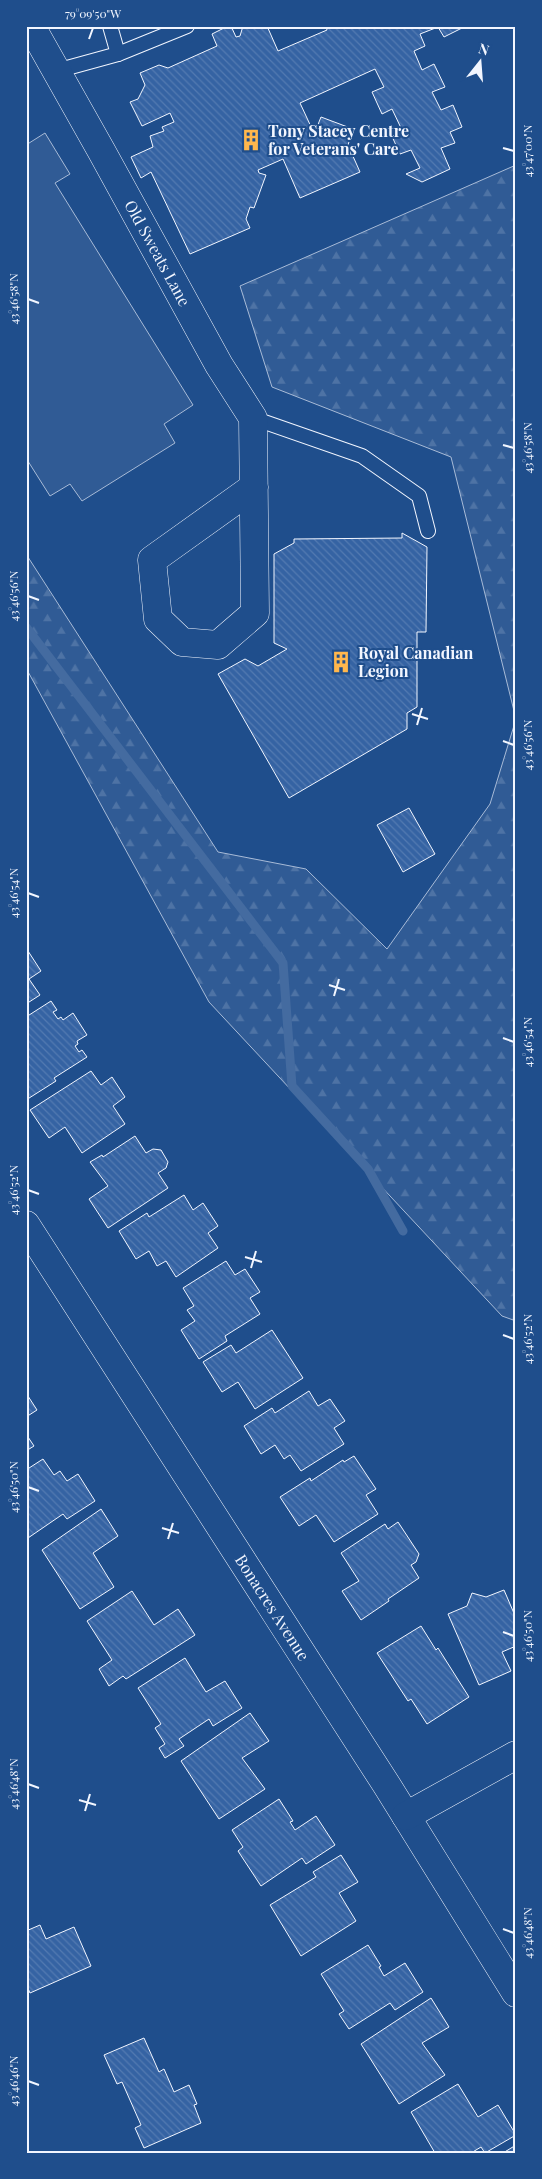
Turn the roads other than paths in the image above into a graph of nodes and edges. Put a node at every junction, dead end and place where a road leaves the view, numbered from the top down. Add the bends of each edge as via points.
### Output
1 (31, 26) edge
2 (110, 26) edge
3 (187, 26) edge
4 (118, 54) junction
5 (56, 71) junction
6 (253, 418) junction
7 (254, 487) junction
8 (428, 531) dead end
9 (26, 1225) edge
10 (516, 1755) edge
11 (406, 1816) junction
12 (516, 1993) edge

1 - 5 street, Old Sweats Lane
2 - 4 lane
3 - 4 lane
4 - 5 lane
5 - 6 street, Old Sweats Lane via 219,365
6 - 7 street
6 - 8 lane via 362,456 420,496
7 - 7 street via 152,560 158,619 182,642 218,645 255,613
9 - 11 street, Bonacres Avenue
10 - 11 street
11 - 12 street, Bonacres Avenue

